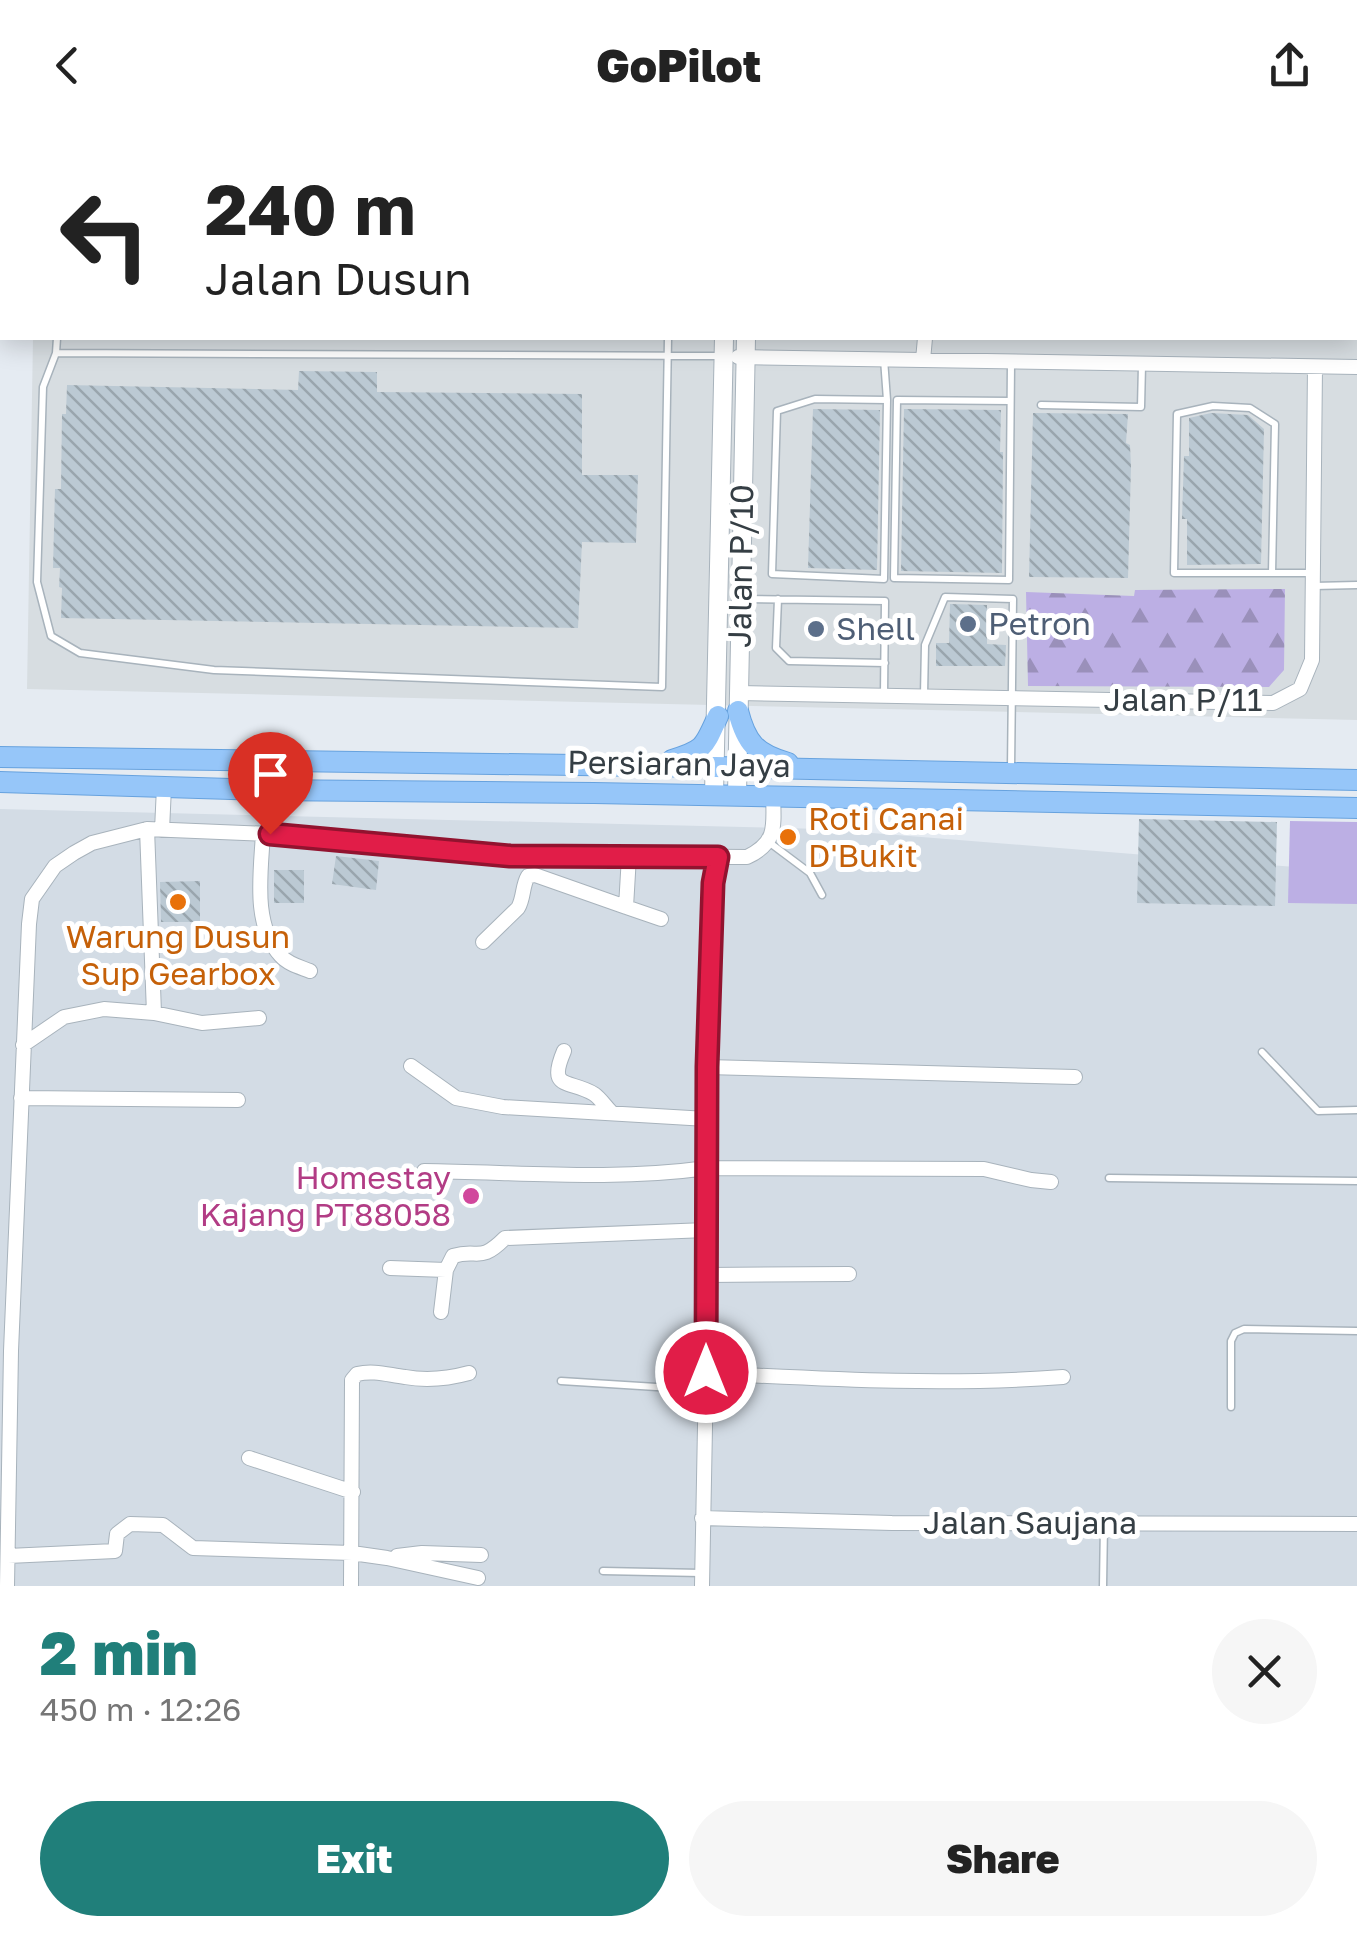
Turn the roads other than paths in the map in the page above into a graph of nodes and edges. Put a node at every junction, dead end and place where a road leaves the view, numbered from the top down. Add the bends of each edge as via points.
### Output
1 (58, 340) edge
2 (668, 340) edge
3 (746, 340) edge
4 (925, 340) edge
5 (724, 347) edge
6 (56, 352) junction
7 (667, 355) junction
8 (745, 357) junction
9 (884, 359) junction
10 (924, 360) junction
11 (1011, 362) junction
12 (1142, 364) junction
13 (1314, 367) junction
14 (1357, 367) edge
15 (888, 400) junction
16 (1010, 401) junction
17 (1041, 405) dead end
18 (1272, 573) junction
19 (1312, 579) junction
20 (1357, 585) edge
21 (740, 599) junction
22 (778, 600) junction
23 (885, 663) junction
24 (884, 696) junction
25 (924, 697) junction
26 (1012, 698) junction
27 (732, 707) junction
28 (1, 757) edge
29 (651, 767) junction
30 (716, 767) junction
31 (738, 768) junction
32 (814, 769) junction
33 (1010, 774) junction
34 (1357, 780) edge
35 (0, 782) edge
36 (164, 786) junction
37 (714, 795) junction
38 (737, 796) junction
39 (773, 796) junction
40 (1357, 808) edge
41 (155, 829) junction
42 (263, 833) junction
43 (769, 842) junction
44 (629, 856) junction
45 (718, 857) junction
46 (822, 895) dead end
47 (626, 907) junction
48 (660, 919) dead end
49 (483, 942) dead end
50 (310, 970) dead end
51 (154, 1012) junction
52 (260, 1018) dead end
53 (23, 1045) junction
54 (564, 1051) dead end
55 (1262, 1052) dead end
56 (410, 1066) dead end
57 (707, 1067) junction
58 (1074, 1077) dead end
59 (21, 1098) junction
60 (238, 1100) dead end
61 (1357, 1110) edge
62 (611, 1112) junction
63 (707, 1119) junction
64 (707, 1168) junction
65 (424, 1171) dead end
66 (1110, 1178) dead end
67 (1357, 1181) edge
68 (1051, 1182) dead end
69 (706, 1230) junction
70 (390, 1268) dead end
71 (446, 1270) junction
72 (848, 1274) dead end
73 (706, 1276) junction
74 (440, 1312) dead end
75 (1357, 1331) edge
76 (706, 1372) junction
77 (469, 1373) dead end
78 (1064, 1377) dead end
79 (561, 1382) dead end
80 (705, 1390) junction
81 (1231, 1407) dead end
82 (249, 1458) dead end
83 (353, 1492) junction
84 (702, 1518) junction
85 (1104, 1523) junction
86 (1357, 1524) edge
87 (352, 1553) junction
88 (481, 1555) dead end
89 (8, 1556) junction
90 (386, 1558) junction
91 (603, 1572) dead end
92 (478, 1578) dead end
93 (702, 1580) edge
94 (7, 1586) edge
95 (351, 1586) edge
96 (1103, 1586) edge

1 - 6 lane
2 - 7 lane
3 - 8 street, Jalan P/10
4 - 10 street
5 - 7 lane
5 - 8 street
5 - 27 street, Jalan P/10
6 - 7 lane
6 - 7 lane via 43,387 37,582 51,636 80,653 214,670 662,687
8 - 9 street
8 - 21 street, Jalan P/10
9 - 10 street
9 - 15 lane
10 - 11 street
11 - 12 street
11 - 16 lane
12 - 13 street
12 - 17 lane via 1141,407
13 - 14 street
13 - 19 street, Jalan P/11
15 - 15 lane via 884,579 772,574 778,411 815,399
16 - 16 lane via 1010,580 894,578 897,400
18 - 18 lane via 1174,573 1177,414 1213,406 1250,408 1275,424
18 - 19 lane
19 - 20 lane
19 - 26 street, Jalan P/11 via 1312,660 1300,690 1273,703
21 - 22 lane
21 - 27 street, Jalan P/10
22 - 23 lane via 776,648 790,661
22 - 23 lane via 885,600
23 - 24 lane
24 - 25 street, Jalan P/11
24 - 27 street, Jalan P/11
25 - 26 street, Jalan P/11
25 - 26 lane via 925,645 945,597 1013,599
26 - 33 lane
27 - 29 main road via 702,748
27 - 30 street, Jalan P/10
27 - 31 street, Jalan P/10
27 - 32 main road via 758,750
28 - 29 main road, Persiaran Jaya
29 - 30 main road, Persiaran Jaya
30 - 31 main road, Persiaran Jaya
30 - 37 street, Jalan P/10
31 - 32 main road, Persiaran Jaya
31 - 38 street, Jalan P/10
32 - 33 main road, Persiaran Jaya
33 - 34 main road, Persiaran Jaya
35 - 36 main road, Persiaran Jaya
36 - 37 main road, Persiaran Jaya
36 - 41 street
37 - 38 main road, Persiaran Jaya
38 - 39 main road, Persiaran Jaya
39 - 40 main road, Persiaran Jaya
39 - 43 street
41 - 42 street
41 - 51 street
41 - 53 street via 74,852 32,899
42 - 44 street via 510,856
42 - 50 street via 260,902 270,941 284,960
43 - 45 street via 747,857
43 - 46 lane via 810,872
44 - 45 street
44 - 47 street
45 - 57 street
47 - 48 street
47 - 49 street via 528,876 518,908
51 - 52 street via 202,1023
51 - 53 street via 104,1009 64,1017
53 - 59 street
54 - 62 street via 558,1066 563,1083 597,1096
55 - 61 lane via 1318,1111
56 - 62 street via 456,1098
57 - 58 street
57 - 63 street
59 - 60 street
59 - 89 street
62 - 63 street
63 - 64 street
64 - 65 street via 669,1174
64 - 68 street via 984,1169
64 - 69 street
66 - 67 lane
69 - 71 street via 505,1238 486,1254 452,1256
69 - 73 street
70 - 71 street
71 - 74 street
72 - 73 street
73 - 76 street
75 - 81 lane via 1235,1332
76 - 78 street via 918,1382
76 - 80 street
77 - 83 street via 428,1380 357,1374 350,1396
79 - 80 lane
80 - 84 street
82 - 83 street
83 - 87 street
84 - 85 street, Jalan Saujana
84 - 93 street
85 - 86 street, Jalan Saujana
85 - 96 lane
87 - 89 street via 192,1548 163,1526 130,1524 117,1534 115,1551
87 - 90 street
87 - 95 street
88 - 90 street
89 - 94 street
90 - 92 street
91 - 93 lane

